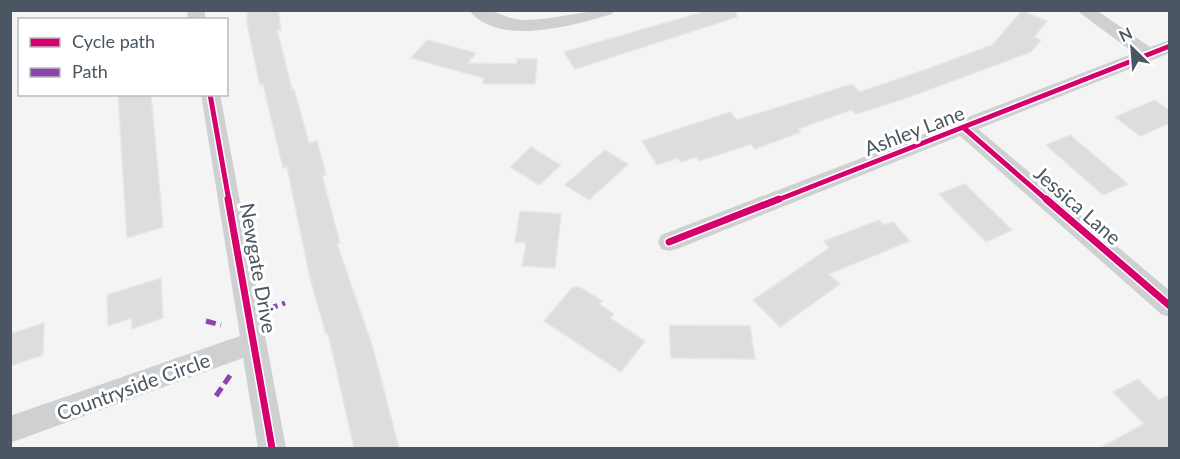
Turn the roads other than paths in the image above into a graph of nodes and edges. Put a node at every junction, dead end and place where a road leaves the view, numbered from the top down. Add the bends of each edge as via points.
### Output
1 (477, 10) edge
2 (606, 10) edge
3 (1084, 10) edge
4 (1170, 46) edge
5 (1147, 54) junction
6 (210, 96) edge
7 (964, 128) junction
8 (669, 242) dead end
9 (1170, 306) edge
10 (255, 342) junction
11 (10, 430) edge
12 (273, 448) edge

1 - 2 street via 510,24 535,26
3 - 5 street
4 - 5 street, Ashley Lane
5 - 7 street, Ashley Lane
6 - 10 street, Newgate Drive
7 - 8 street, Ashley Lane
7 - 9 street, Jessica Lane
10 - 11 street, Countryside Circle
10 - 12 street, Newgate Drive

